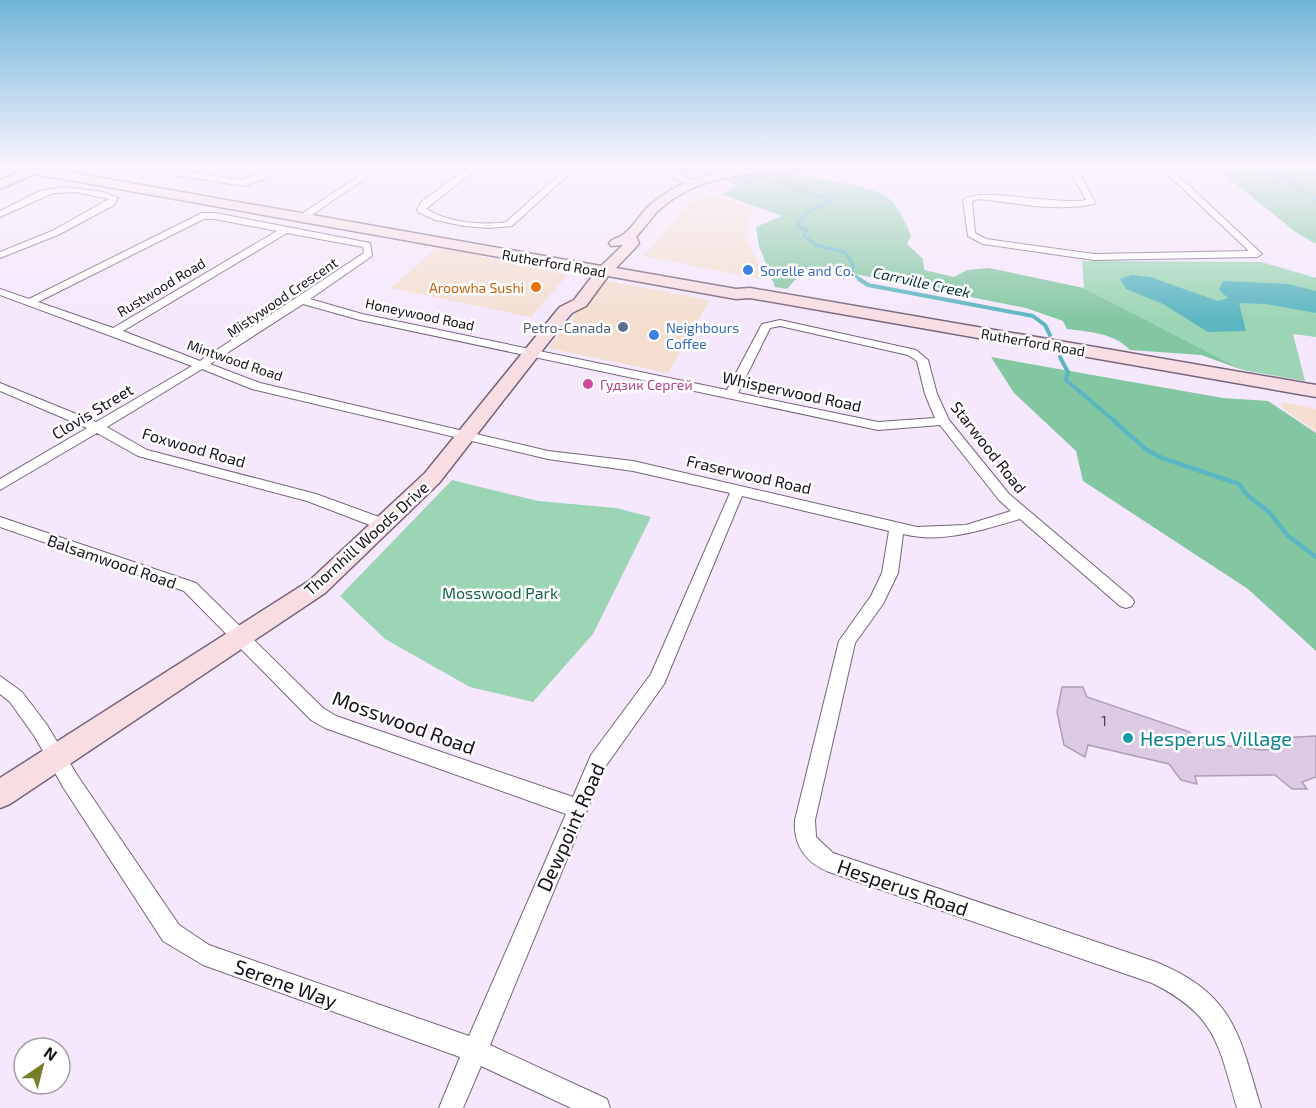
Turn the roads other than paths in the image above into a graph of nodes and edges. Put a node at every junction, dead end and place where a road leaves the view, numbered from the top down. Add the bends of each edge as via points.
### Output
1 (84, 217) edge
2 (208, 217) edge
3 (219, 217) edge
4 (323, 217) edge
5 (437, 217) edge
6 (517, 217) edge
7 (646, 217) edge
8 (969, 217) edge
9 (1217, 217) edge
10 (285, 230) junction
11 (0, 255) edge
12 (602, 266) junction
13 (0, 292) edge
14 (304, 301) junction
15 (30, 302) junction
16 (114, 332) junction
17 (530, 353) junction
18 (202, 365) junction
19 (0, 387) edge
20 (1316, 391) edge
21 (731, 395) junction
22 (943, 421) junction
23 (97, 427) junction
24 (466, 435) junction
25 (0, 485) edge
26 (738, 490) junction
27 (1022, 513) junction
28 (0, 522) edge
29 (385, 525) junction
30 (897, 528) junction
31 (1126, 602) dead end
32 (243, 637) junction
33 (0, 684) edge
34 (56, 756) junction
35 (0, 794) edge
36 (577, 808) junction
37 (474, 1050) junction
38 (451, 1108) edge
39 (598, 1108) edge
40 (1249, 1108) edge

1 - 11 street
2 - 15 street, Mistywood Crescent via 195,218
3 - 10 street, Mistywood Crescent
4 - 12 main road, Rutherford Road
5 - 6 street via 491,227 509,224
7 - 12 main road, Thornhill Woods Drive via 629,237 632,243
8 - 9 street via 971,234 983,241 1094,257 1257,254
10 - 14 street, Mistywood Crescent via 367,245 369,254
10 - 16 street, Rustwood Road
12 - 17 main road, Thornhill Woods Drive via 580,303 566,310
12 - 20 main road, Rutherford Road via 736,294 750,293
13 - 15 street, Mintwood Road
14 - 17 street, Honeywood Road via 360,317
14 - 18 street, Mistywood Crescent
15 - 16 street, Mintwood Road
16 - 18 street, Mintwood Road
17 - 21 street, Whisperwood Road
17 - 24 main road, Thornhill Woods Drive
18 - 23 street, Clovis Street
18 - 24 street, Mintwood Road via 256,386
19 - 23 street, Foxwood Road
21 - 22 street, Whisperwood Road via 878,426
21 - 22 street, Starwood Road via 766,326 780,323 912,352 922,360
22 - 27 street, Starwood Road via 1004,497
23 - 25 street, Clovis Street
23 - 29 street, Foxwood Road via 143,453 311,497
24 - 26 street, Fraserwood Road via 548,455 633,466
24 - 29 main road, Thornhill Woods Drive via 432,478
26 - 30 street, Fraserwood Road
26 - 36 street, Dewpoint Road via 658,678 598,761
27 - 30 street, Fraserwood Road via 966,530 917,532
27 - 31 street, Starwood Road
28 - 32 street, Balsamwood Road via 190,587
29 - 32 main road, Thornhill Woods Drive via 317,587
30 - 40 street, Hesperus Road via 890,573 878,600 847,641 804,820 807,843 829,862 1186,986 1207,1004 1224,1028
32 - 34 main road, Thornhill Woods Drive
32 - 36 street, Mosswood Road via 317,714 331,722
33 - 34 street, Serene Way via 16,697
34 - 35 main road, Thornhill Woods Drive
34 - 37 street, Serene Way via 171,933 203,954
36 - 37 street, Dewpoint Road
37 - 38 street, Dewpoint Road
37 - 39 street, Serene Way

